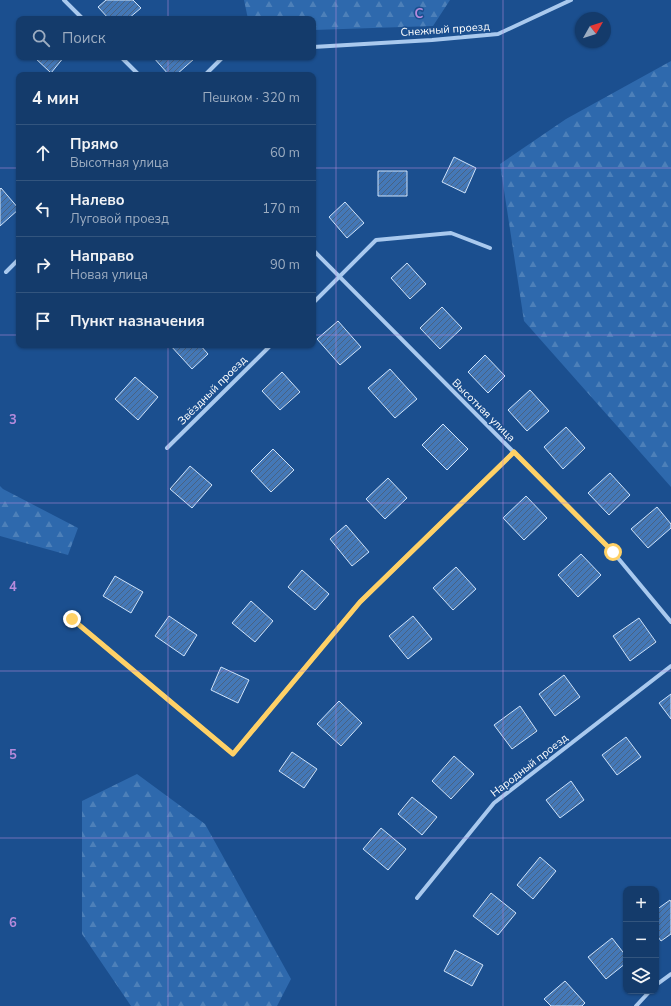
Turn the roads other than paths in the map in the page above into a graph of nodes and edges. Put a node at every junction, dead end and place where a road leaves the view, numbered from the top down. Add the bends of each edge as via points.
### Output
1 (64, 0) edge
2 (571, 0) edge
3 (80, 16) edge
4 (316, 47) edge
5 (124, 60) edge
6 (220, 60) edge
7 (136, 72) edge
8 (208, 72) edge
9 (490, 248) dead end
10 (316, 253) edge
11 (16, 263) edge
12 (6, 272) dead end
13 (340, 277) junction
14 (316, 300) edge
15 (267, 348) edge
16 (167, 448) dead end
17 (514, 452) junction
18 (72, 619) dead end
19 (671, 622) edge
20 (671, 666) edge
21 (417, 898) dead end
22 (671, 974) edge
23 (659, 984) edge
24 (647, 994) edge
25 (636, 1006) edge

1 - 3 street
2 - 4 street, Снежный проезд via 498,34
5 - 7 street
6 - 8 street
9 - 13 street via 451,233 376,240
10 - 13 street, Высотная улица
11 - 12 street
13 - 14 street
13 - 17 street, Высотная улица
15 - 16 street, Звёздный проезд
17 - 18 street via 360,602 233,754
17 - 19 street, Высотная улица via 613,552
20 - 21 street, Народный проезд via 494,802
22 - 23 street
24 - 25 street

